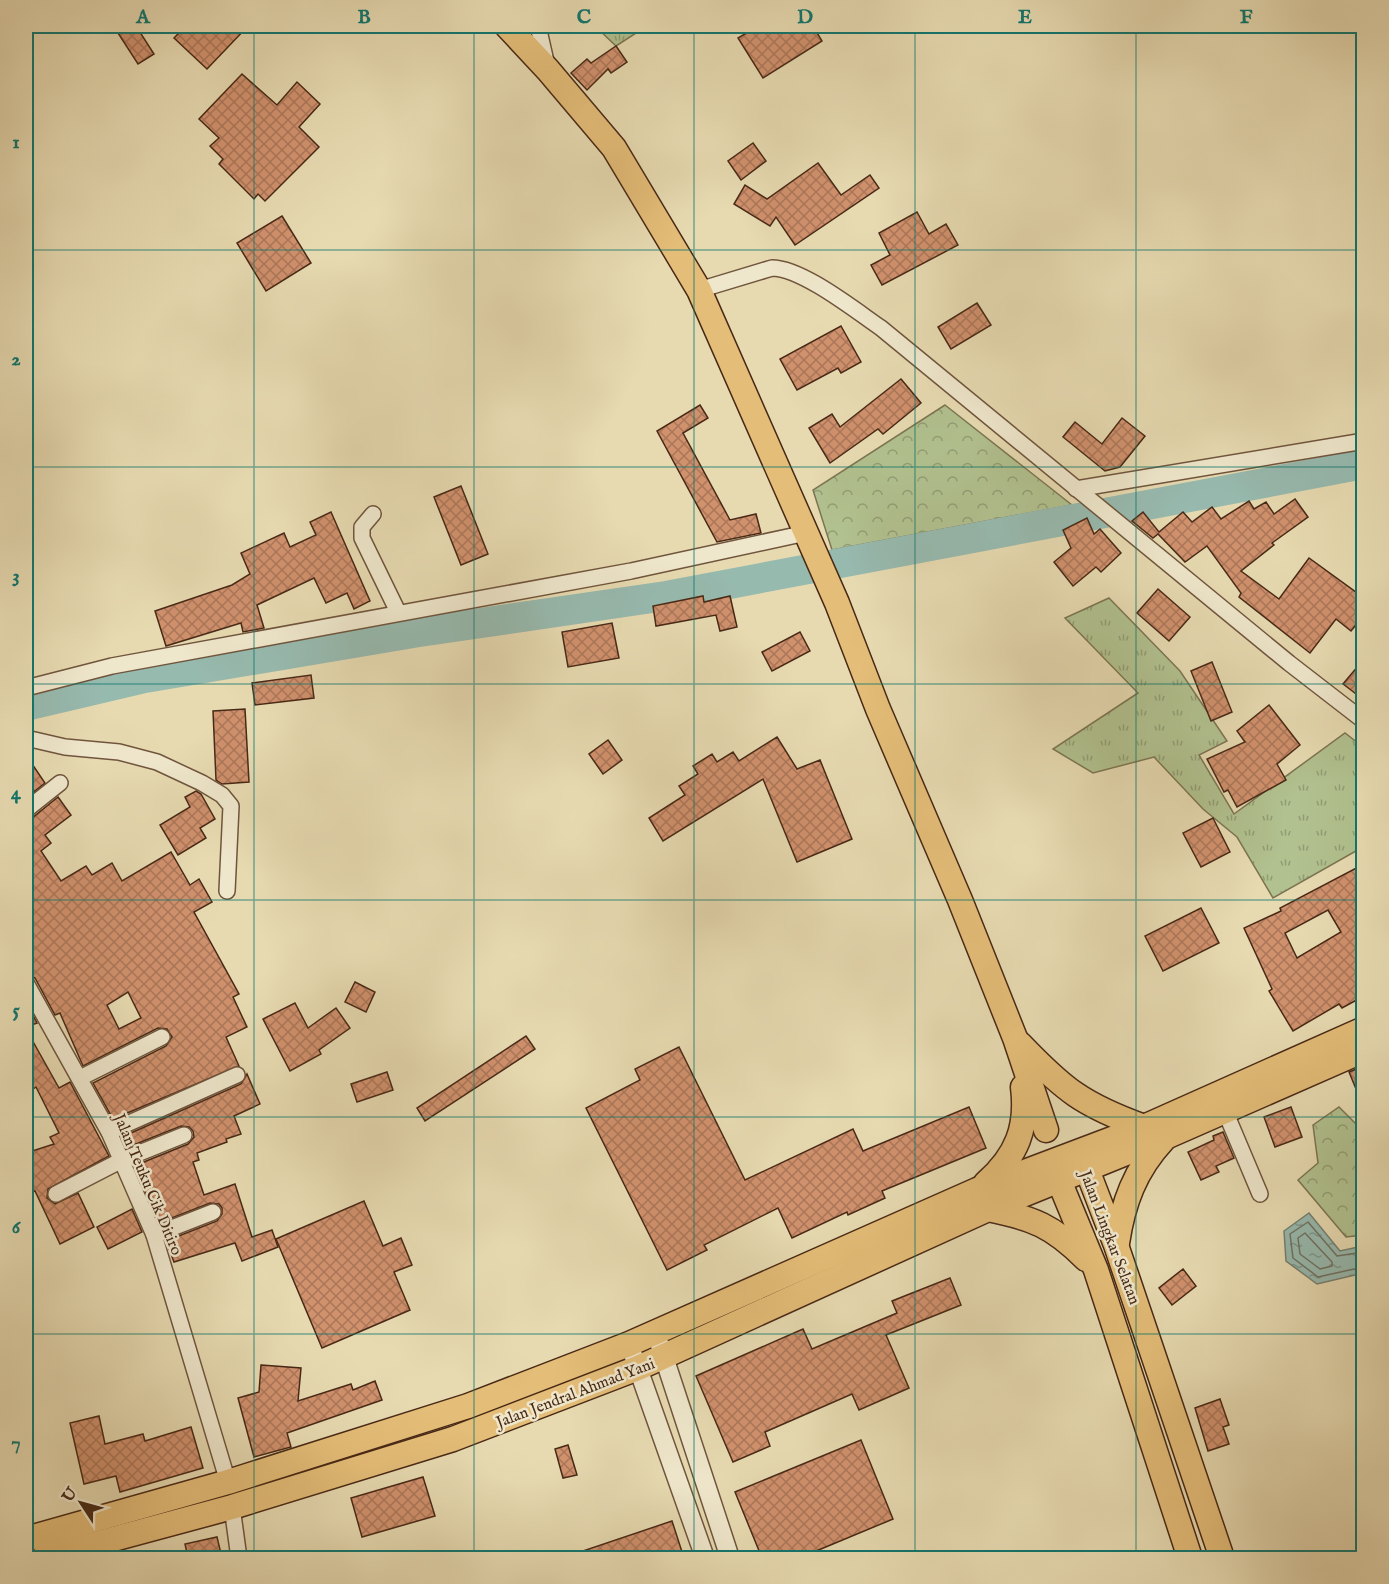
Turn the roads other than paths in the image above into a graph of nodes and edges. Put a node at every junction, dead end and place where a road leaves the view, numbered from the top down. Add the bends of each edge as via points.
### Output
1 (507, 26) edge
2 (538, 26) edge
3 (548, 70) junction
4 (699, 290) junction
5 (1364, 441) edge
6 (1079, 491) junction
7 (373, 514) dead end
8 (807, 536) junction
9 (398, 612) junction
10 (26, 688) edge
11 (1364, 721) edge
12 (26, 738) edge
13 (60, 783) dead end
14 (27, 806) edge
15 (227, 891) dead end
16 (26, 982) edge
17 (1364, 1029) edge
18 (162, 1037) dead end
19 (1016, 1042) junction
20 (1364, 1050) edge
21 (237, 1075) dead end
22 (80, 1078) junction
23 (1225, 1111) junction
24 (1144, 1126) junction
25 (1046, 1130) junction
26 (109, 1132) junction
27 (184, 1135) dead end
28 (1168, 1136) junction
29 (122, 1160) junction
30 (1078, 1160) junction
31 (1048, 1172) junction
32 (56, 1194) dead end
33 (1260, 1194) dead end
34 (983, 1199) junction
35 (213, 1212) dead end
36 (932, 1223) junction
37 (154, 1235) junction
38 (1116, 1245) junction
39 (1096, 1270) junction
40 (655, 1332) junction
41 (629, 1344) junction
42 (665, 1356) junction
43 (638, 1368) junction
44 (228, 1482) junction
45 (231, 1507) junction
46 (26, 1539) edge
47 (43, 1558) edge
48 (239, 1558) edge
49 (705, 1558) edge
50 (730, 1558) edge
51 (1190, 1558) edge
52 (1222, 1558) edge

1 - 3 highway
2 - 3 street
3 - 4 highway via 614,148
4 - 6 street via 772,268 781,268 819,286 881,328
4 - 8 highway
5 - 6 street
6 - 11 street
7 - 9 street via 362,527 362,538
8 - 9 street
8 - 19 highway
9 - 10 street via 112,666
12 - 15 street via 157,762 222,795 231,806
13 - 14 street
16 - 22 street, Jalan Teuku Cik Ditiro
17 - 24 highway
18 - 22 street
19 - 24 highway via 1056,1082 1086,1104
19 - 25 highway
19 - 34 highway via 1025,1106 1024,1129
20 - 23 highway
21 - 26 street
22 - 26 street, Jalan Teuku Cik Ditiro
23 - 28 highway
23 - 33 street
24 - 30 highway
25 - 30 highway, Jalan Lingkar Selatan via 1057,1135
25 - 31 highway, Jalan Lingkar Selatan via 1042,1135
26 - 29 street, Jalan Teuku Cik Ditiro
27 - 29 street
28 - 30 highway
28 - 38 highway via 1147,1158 1130,1190
29 - 32 street
29 - 37 street, Jalan Teuku Cik Ditiro
30 - 31 highway, Jalan Jendral Ahmad Yani
30 - 38 highway, Jalan Lingkar Selatan
31 - 34 highway, Jalan Jendral Ahmad Yani
31 - 39 highway, Jalan Lingkar Selatan
34 - 36 highway, Jalan Jendral Ahmad Yani
34 - 39 highway via 1061,1234
35 - 37 street
36 - 40 highway, Jalan Jendral Ahmad Yani
36 - 42 highway, Jalan Jendral Ahmad Yani
37 - 44 street, Jalan Teuku Cik Ditiro
38 - 52 highway, Jalan Lingkar Selatan
39 - 51 highway, Jalan Lingkar Selatan
40 - 41 highway, Jalan Jendral Ahmad Yani
40 - 42 street
41 - 43 street
41 - 44 highway, Jalan Jendral Ahmad Yani via 468,1406
42 - 43 highway, Jalan Jendral Ahmad Yani
42 - 50 street
43 - 45 highway, Jalan Jendral Ahmad Yani via 453,1439
43 - 49 street
44 - 46 highway, Jalan Jendral Ahmad Yani
45 - 47 highway, Jalan Jendral Ahmad Yani
45 - 48 street

